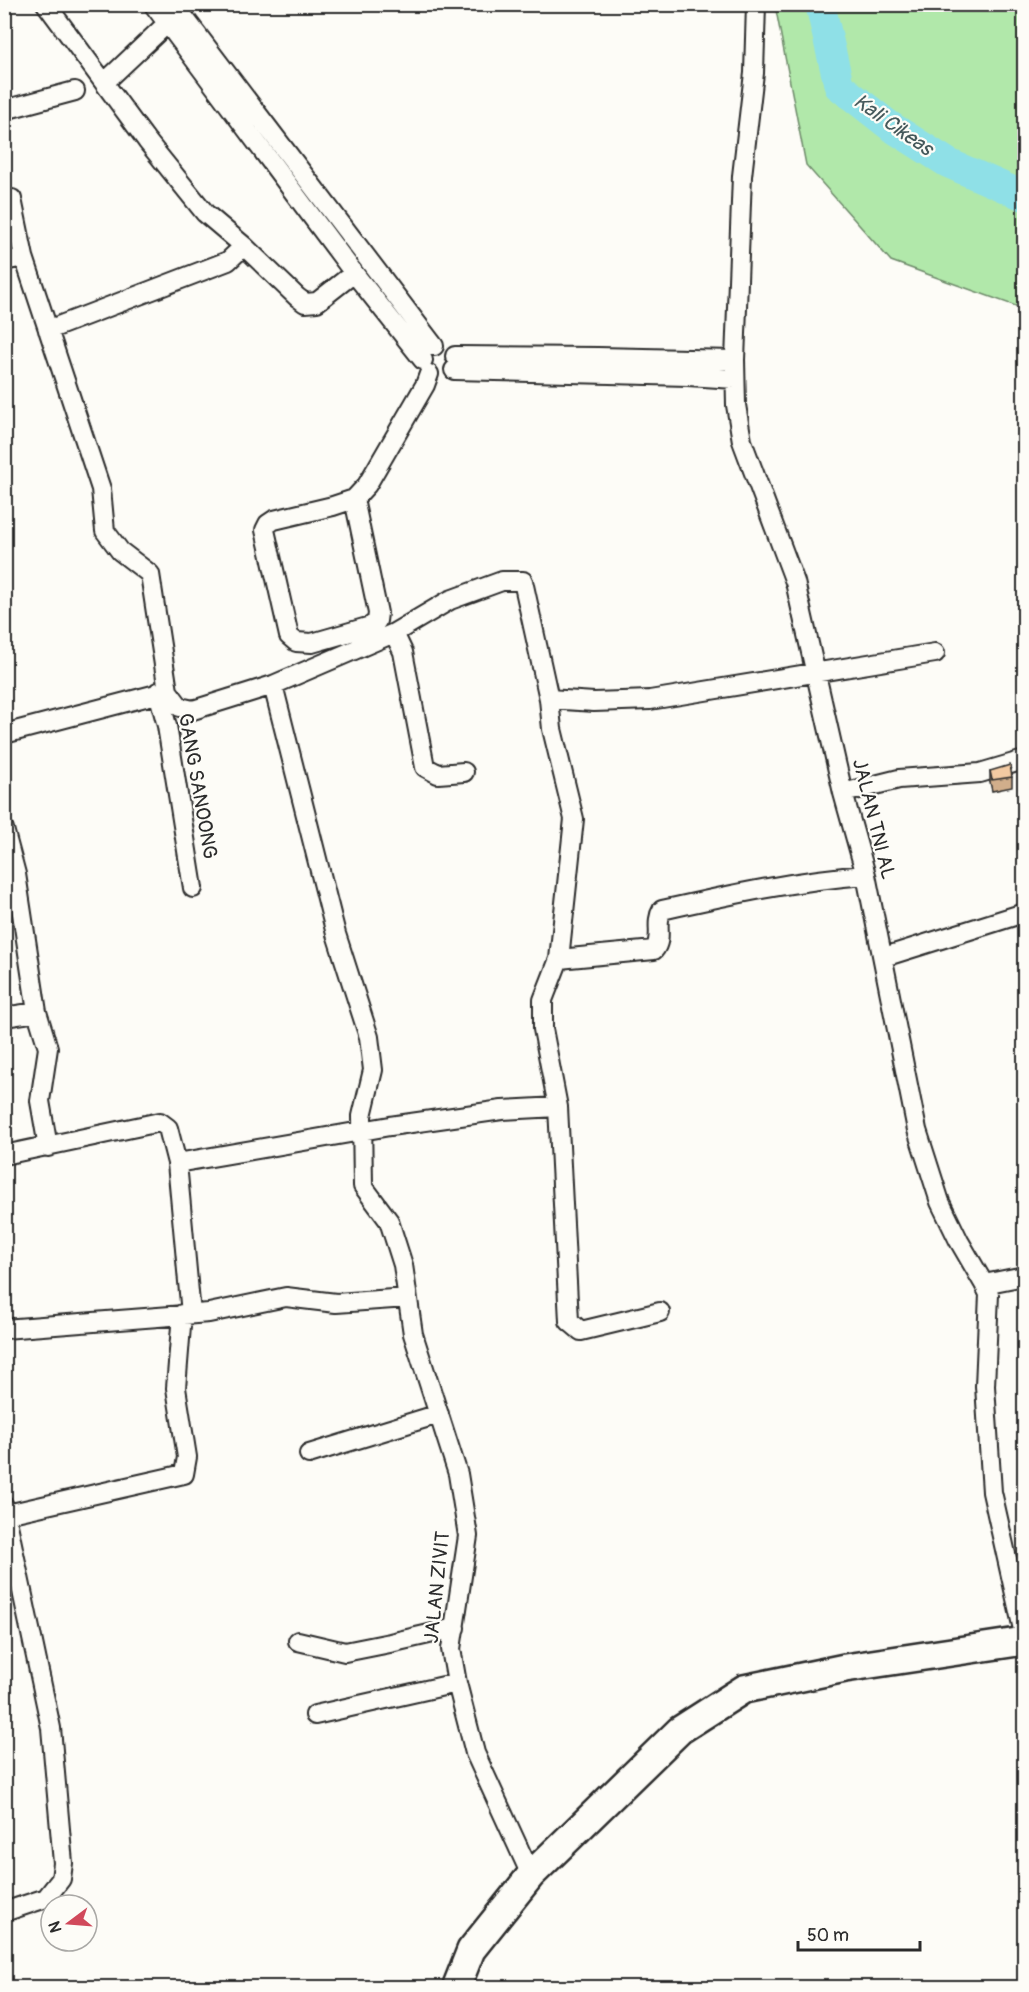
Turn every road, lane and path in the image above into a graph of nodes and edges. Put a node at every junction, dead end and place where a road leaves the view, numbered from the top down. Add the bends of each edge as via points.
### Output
1 (46, 4) edge
2 (153, 4) edge
3 (756, 4) edge
4 (177, 11) edge
5 (104, 83) junction
6 (75, 92) dead end
7 (4, 110) edge
8 (12, 199) dead end
9 (244, 246) junction
10 (24, 257) junction
11 (4, 261) edge
12 (354, 273) junction
13 (48, 330) junction
14 (735, 360) junction
15 (455, 363) junction
16 (598, 365) junction
17 (429, 369) junction
18 (735, 379) junction
19 (354, 500) junction
20 (394, 633) junction
21 (936, 653) dead end
22 (817, 673) junction
23 (273, 685) junction
24 (163, 692) junction
25 (549, 699) junction
26 (4, 734) edge
27 (1024, 760) edge
28 (464, 772) dead end
29 (843, 793) junction
30 (4, 829) edge
31 (866, 875) junction
32 (193, 888) dead end
33 (1024, 913) edge
34 (884, 957) junction
35 (559, 959) junction
36 (38, 1012) junction
37 (4, 1017) edge
38 (558, 1107) junction
39 (363, 1132) junction
40 (48, 1147) junction
41 (4, 1155) edge
42 (177, 1163) junction
43 (1024, 1276) edge
44 (984, 1284) junction
45 (407, 1298) junction
46 (660, 1312) dead end
47 (187, 1314) junction
48 (4, 1329) edge
49 (439, 1414) junction
50 (309, 1454) dead end
51 (6, 1510) edge
52 (455, 1628) junction
53 (1024, 1634) edge
54 (298, 1641) dead end
55 (1024, 1641) edge
56 (457, 1683) junction
57 (315, 1715) dead end
58 (531, 1875) junction
59 (4, 1912) edge
60 (456, 1988) edge

1 - 5 street
2 - 4 street
3 - 14 street, JALAN TNI AL via 754,73 742,176
4 - 5 street
4 - 12 street
4 - 17 street
5 - 9 street via 205,213
6 - 7 street
8 - 10 street, GANG SANOONG
9 - 12 street via 305,303 317,302
9 - 13 street via 228,261
10 - 11 street
10 - 13 street, GANG SANOONG
12 - 17 street
13 - 24 street, GANG SANOONG via 100,489 105,531 120,551 150,574
14 - 16 street
14 - 18 street, JALAN TNI AL
15 - 16 street
15 - 17 street via 449,375 442,378
15 - 17 street via 451,350 445,346
16 - 18 street
17 - 19 street via 367,485
18 - 22 street, JALAN TNI AL via 742,441 795,582
19 - 19 street via 274,520 265,530 289,636 296,642 312,642 377,621
20 - 23 street
20 - 25 street via 450,600 502,581 523,581
20 - 28 street via 403,652 425,767 438,774
21 - 22 street
22 - 25 street via 650,700
22 - 29 street, JALAN TNI AL
23 - 24 street via 193,710 180,707
23 - 39 street, JALAN ZIVIT via 336,934 369,1037 373,1070 362,1116
24 - 26 street
24 - 32 street, GANG SANOONG
25 - 35 street via 552,729 574,819
27 - 29 street via 980,773 899,778
29 - 31 street, JALAN TNI AL
30 - 36 street via 16,874
31 - 34 street, JALAN TNI AL
31 - 35 street via 772,886 662,910 657,918 659,940 654,950
33 - 34 street
34 - 44 street, JALAN TNI AL via 917,1130 940,1202
35 - 38 street via 543,1000 543,1029
36 - 37 street
36 - 40 street via 48,1048 40,1101
38 - 39 street via 502,1110
38 - 46 street via 569,1321 581,1330
39 - 42 street
39 - 45 street, JALAN ZIVIT via 363,1186 389,1221 403,1265
40 - 41 street
40 - 42 street via 160,1122 168,1128
42 - 47 street
43 - 44 street
44 - 53 street via 988,1294 985,1386 992,1492
45 - 47 street via 336,1303 286,1297
45 - 49 street, JALAN ZIVIT via 413,1334
47 - 48 street
47 - 51 street via 176,1388 187,1457 184,1474
49 - 50 street
49 - 52 street, JALAN ZIVIT via 458,1474 468,1536
51 - 59 street via 51,1728 63,1863 62,1879 46,1898
52 - 54 street via 345,1652
52 - 56 street, JALAN ZIVIT via 451,1648
55 - 58 main road via 845,1668 744,1689 680,1731
56 - 57 street
56 - 58 street, JALAN ZIVIT via 475,1753
58 - 60 main road via 471,1950

